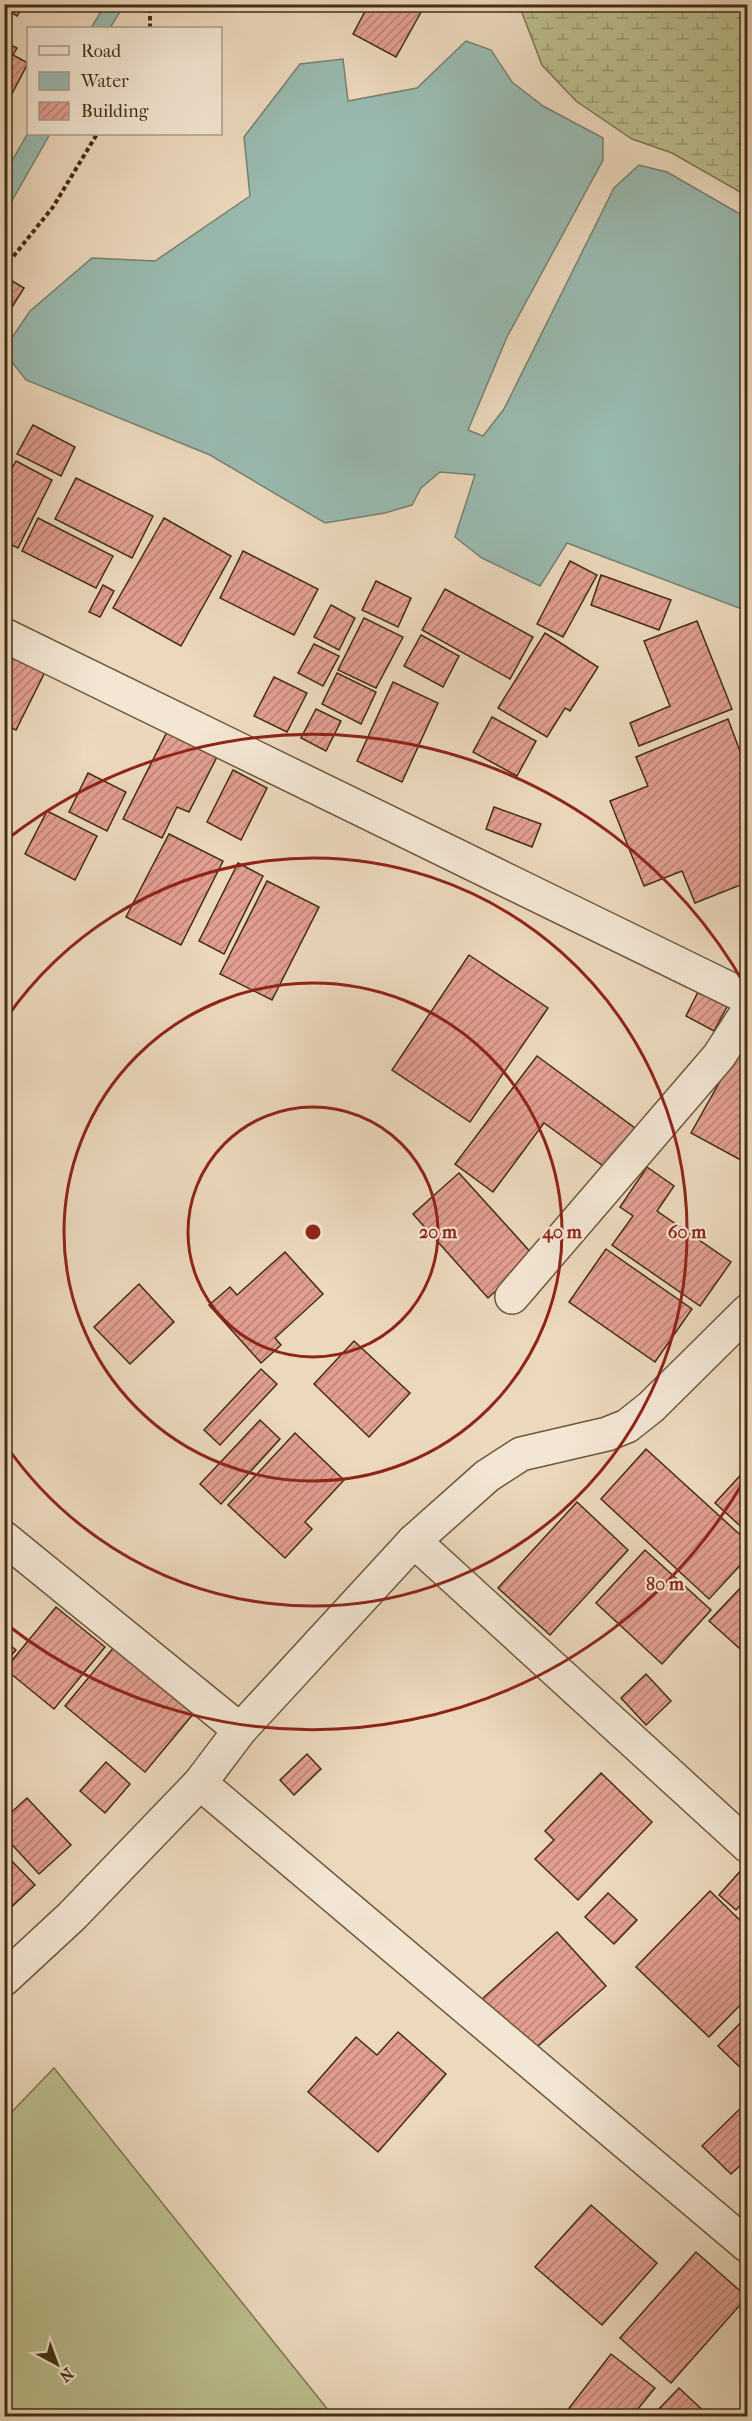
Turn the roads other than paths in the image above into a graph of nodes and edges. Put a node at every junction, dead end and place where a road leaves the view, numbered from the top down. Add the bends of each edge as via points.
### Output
1 (4, 635) edge
2 (747, 998) edge
3 (747, 1011) edge
4 (512, 1297) dead end
5 (747, 1311) edge
6 (4, 1538) edge
7 (414, 1541) junction
8 (240, 1730) junction
9 (200, 1783) junction
10 (747, 1846) edge
11 (4, 1980) edge
12 (747, 2246) edge

1 - 2 street
3 - 4 street via 719,1056
5 - 7 street via 627,1426 521,1454 487,1476
6 - 8 street
7 - 8 street
7 - 10 street
8 - 9 street
9 - 11 street via 72,1916
9 - 12 street

